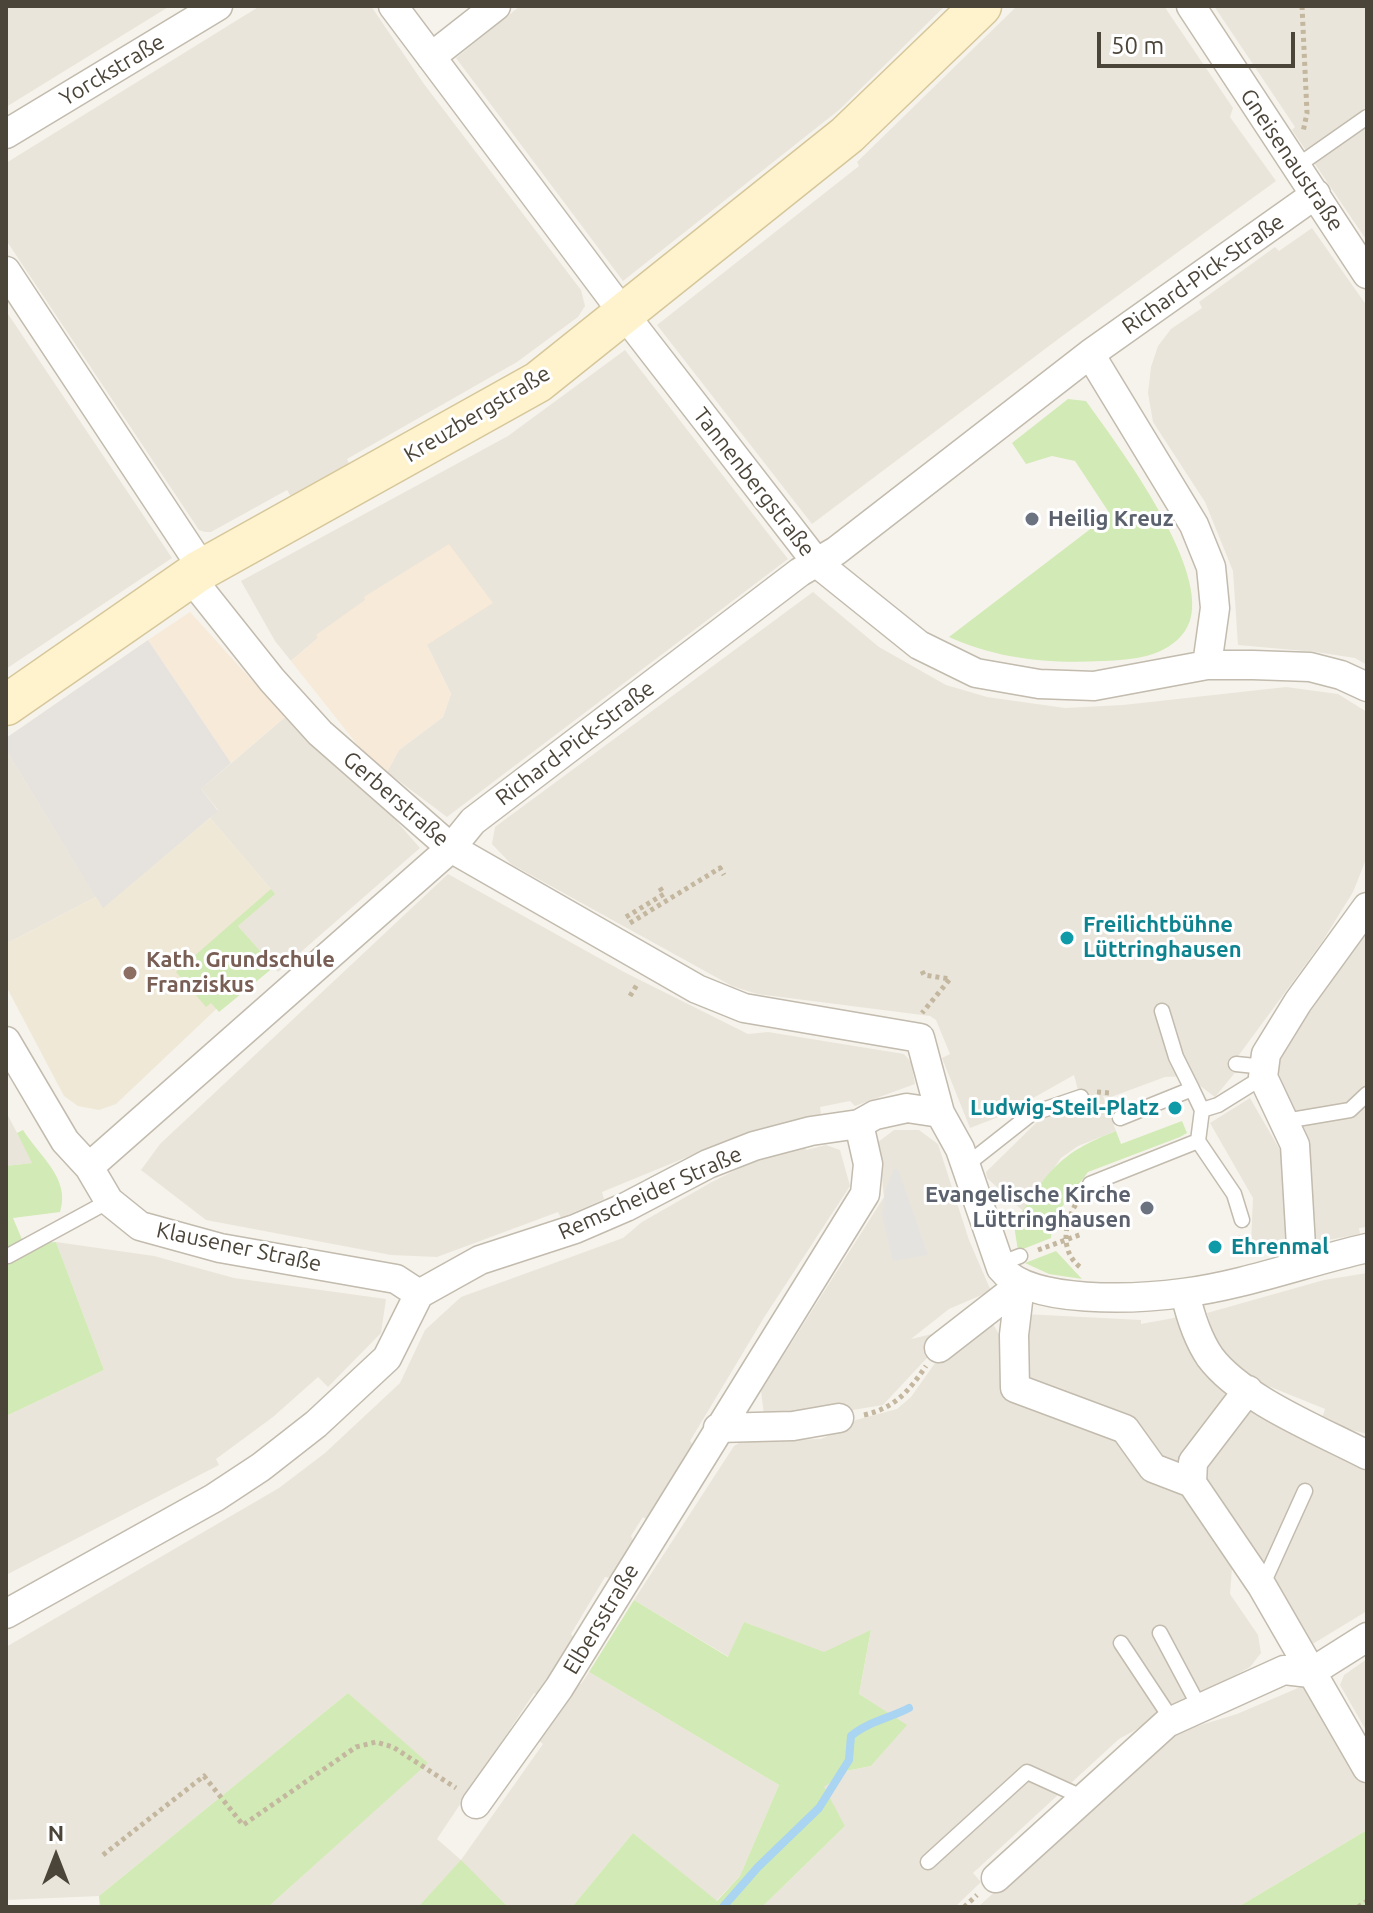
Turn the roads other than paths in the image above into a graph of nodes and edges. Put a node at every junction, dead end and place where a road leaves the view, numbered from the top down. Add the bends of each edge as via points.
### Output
1 (218, 6) edge
2 (393, 6) edge
3 (496, 6) edge
4 (981, 6) edge
5 (1191, 6) edge
6 (431, 57) junction
7 (1367, 117) edge
8 (6, 134) edge
9 (1297, 166) junction
10 (1316, 194) junction
11 (6, 271) edge
12 (1367, 274) edge
13 (624, 314) junction
14 (1090, 354) junction
15 (817, 563) junction
16 (199, 571) junction
17 (1207, 665) junction
18 (1367, 687) edge
19 (6, 705) edge
20 (451, 848) junction
21 (1367, 907) edge
22 (1162, 1011) dead end
23 (6, 1041) edge
24 (1236, 1064) dead end
25 (1264, 1072) junction
26 (1192, 1089) junction
27 (1367, 1094) edge
28 (1081, 1097) dead end
29 (1202, 1110) junction
30 (940, 1113) junction
31 (1120, 1118) dead end
32 (1285, 1121) junction
33 (859, 1124) junction
34 (1198, 1141) junction
35 (965, 1166) junction
36 (89, 1167) junction
37 (1090, 1184) road end
38 (109, 1201) junction
39 (1242, 1220) dead end
40 (1367, 1248) edge
41 (8, 1256) dead end
42 (1302, 1263) junction
43 (1020, 1285) junction
44 (1185, 1293) junction
45 (419, 1294) junction
46 (939, 1348) road end
47 (1248, 1390) junction
48 (839, 1418) road end
49 (718, 1428) junction
50 (1367, 1455) edge
51 (1192, 1483) junction
52 (1305, 1491) dead end
53 (1262, 1586) junction
54 (6, 1614) edge
55 (1160, 1633) dead end
56 (1367, 1637) edge
57 (1121, 1643) dead end
58 (1320, 1666) junction
59 (1200, 1708) junction
60 (1172, 1720) junction
61 (1367, 1768) edge
62 (1082, 1797) junction
63 (478, 1802) road end
64 (928, 1862) dead end
65 (996, 1878) dead end

1 - 8 street, Yorckstraße
2 - 6 street, Tannenbergstraße
3 - 6 street
4 - 13 main road, Kreuzbergstraße via 847,135
5 - 9 street, Gneisenaustraße
6 - 13 street, Tannenbergstraße
7 - 9 lane
9 - 10 street, Gneisenaustraße
10 - 12 street, Gneisenaustraße
10 - 14 street, Richard-Pick-Straße
11 - 16 street, Gerberstraße via 193,554
13 - 15 street, Tannenbergstraße
13 - 16 main road, Kreuzbergstraße via 538,382
14 - 15 street, Richard-Pick-Straße
14 - 17 street via 1194,525 1211,567 1215,608
15 - 17 street, Tannenbergstraße via 919,645 976,673 1039,684 1094,686
15 - 20 street, Richard-Pick-Straße via 473,821
16 - 19 main road, Kreuzbergstraße
16 - 20 street, Gerberstraße via 202,592 281,691 320,733
17 - 18 street, Tannenbergstraße via 1310,667
20 - 30 street, Gerberstraße via 697,989 744,1008 920,1038
20 - 36 street, Richard-Pick-Straße
21 - 25 street via 1298,1002 1266,1054
22 - 26 lane
23 - 36 street, Klausener Straße via 44,1110
24 - 25 lane
25 - 29 lane via 1218,1105
25 - 32 street
26 - 29 lane
26 - 31 lane
27 - 32 lane via 1350,1110
28 - 35 lane via 1031,1114
29 - 34 lane
30 - 33 street, Remscheider Straße via 907,1108
30 - 35 street
32 - 42 street via 1295,1145
33 - 45 street, Remscheider Straße via 754,1146 575,1229 480,1260
33 - 49 street, Elbersstraße via 868,1164 865,1194
34 - 37 lane
34 - 39 lane via 1234,1194
35 - 43 street via 1010,1260 1009,1278
36 - 38 street, Klausener Straße
38 - 41 lane
38 - 45 street, Klausener Straße via 140,1226 220,1248 396,1279
40 - 42 street
42 - 44 street
43 - 44 street via 1112,1296
43 - 46 street
43 - 51 street via 1015,1388 1125,1429 1153,1468
44 - 47 street via 1190,1317 1211,1358
45 - 54 street via 387,1358 261,1467
47 - 50 street
47 - 51 street via 1193,1462
48 - 49 street via 793,1426
49 - 63 street, Elbersstraße via 559,1688
51 - 53 street
52 - 53 lane
53 - 58 street
55 - 59 lane
56 - 58 street
57 - 60 lane
58 - 59 street via 1284,1670
58 - 61 street
59 - 60 street
60 - 62 street
62 - 64 lane via 1027,1772
62 - 65 street

